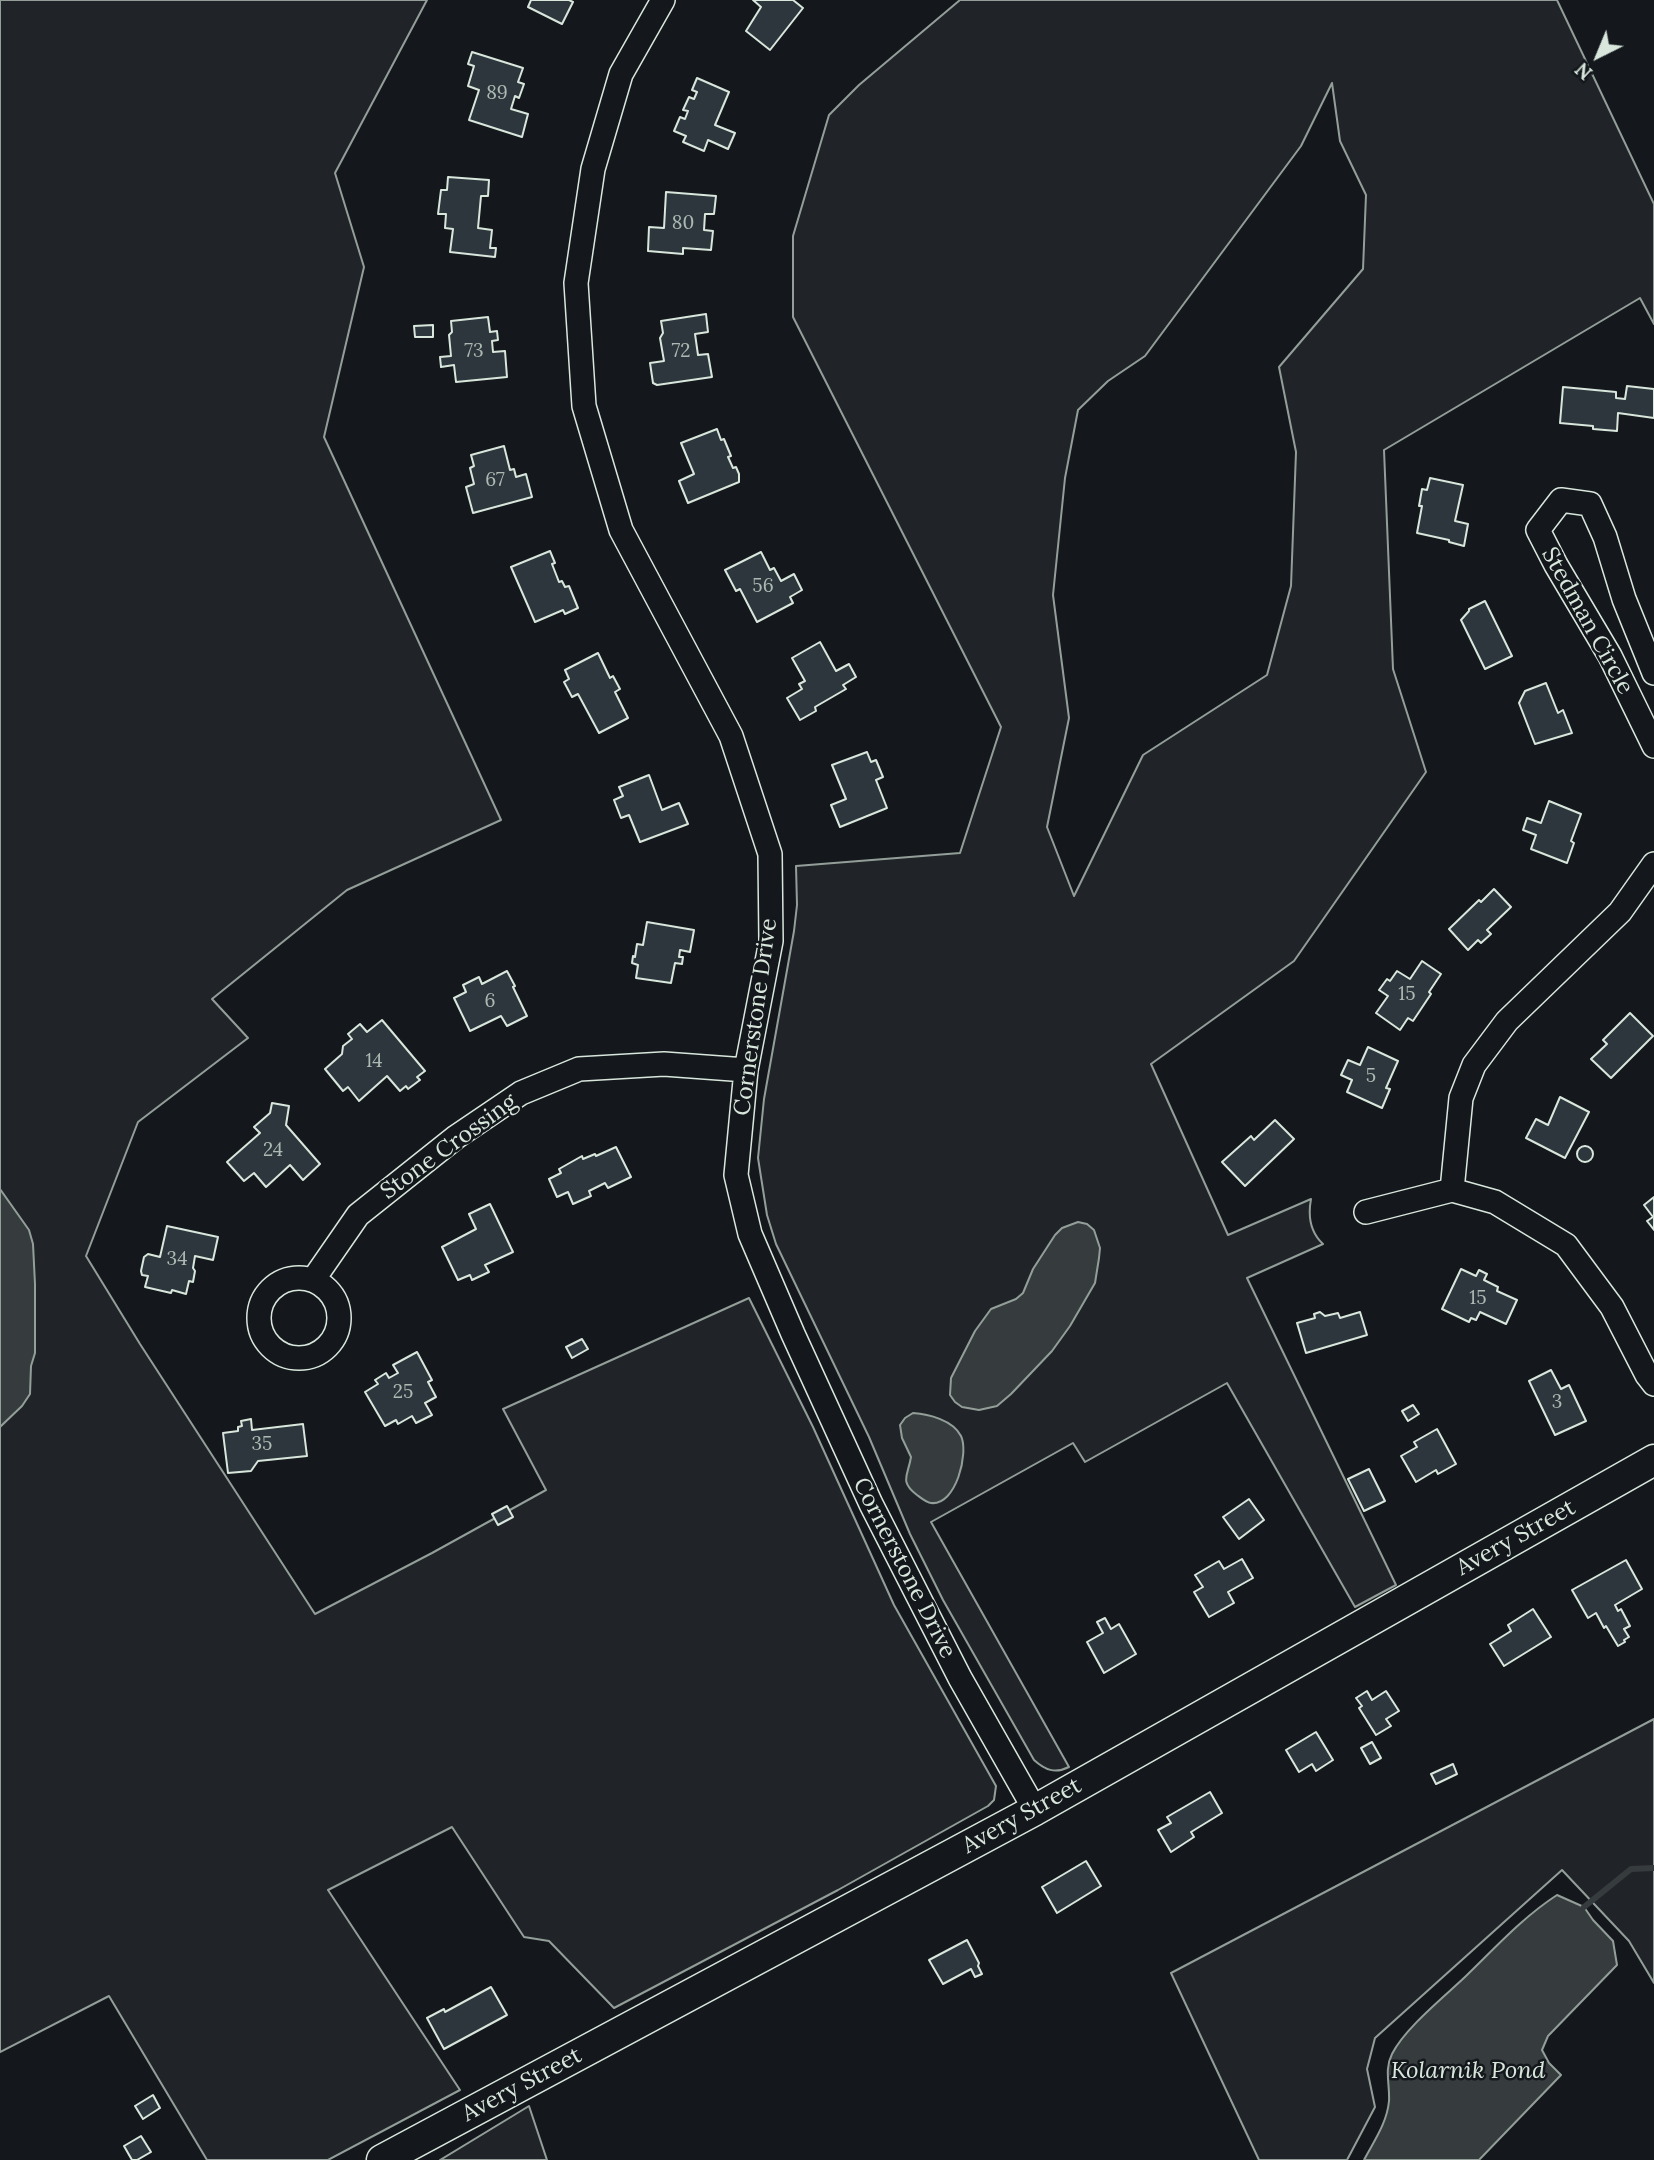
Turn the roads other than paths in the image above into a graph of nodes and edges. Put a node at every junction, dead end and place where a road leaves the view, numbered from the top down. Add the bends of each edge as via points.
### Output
1 (663, 0) edge
2 (1654, 673) edge
3 (1654, 746) edge
4 (1654, 864) edge
5 (746, 1070) junction
6 (1452, 1190) junction
7 (1366, 1212) dead end
8 (313, 1280) dead end
9 (1654, 1384) edge
10 (1654, 1460) edge
11 (1035, 1810) junction
12 (382, 2160) edge

1 - 5 street, Cornerstone Drive via 621,74 593,169 576,283 584,406 621,530 731,736 770,854 771,941
2 - 3 street, Stedman Circle via 1590,504 1561,500 1538,530 1610,656
4 - 6 street via 1620,912 1507,1021 1474,1065 1461,1098
5 - 8 street, Stone Crossing via 664,1064 579,1069 521,1093 456,1137 358,1215
5 - 11 street, Cornerstone Drive via 736,1175 750,1234 871,1504 960,1678
6 - 7 street
6 - 9 street via 1494,1202 1566,1245 1612,1307
10 - 11 main road, Avery Street
11 - 12 main road, Avery Street

